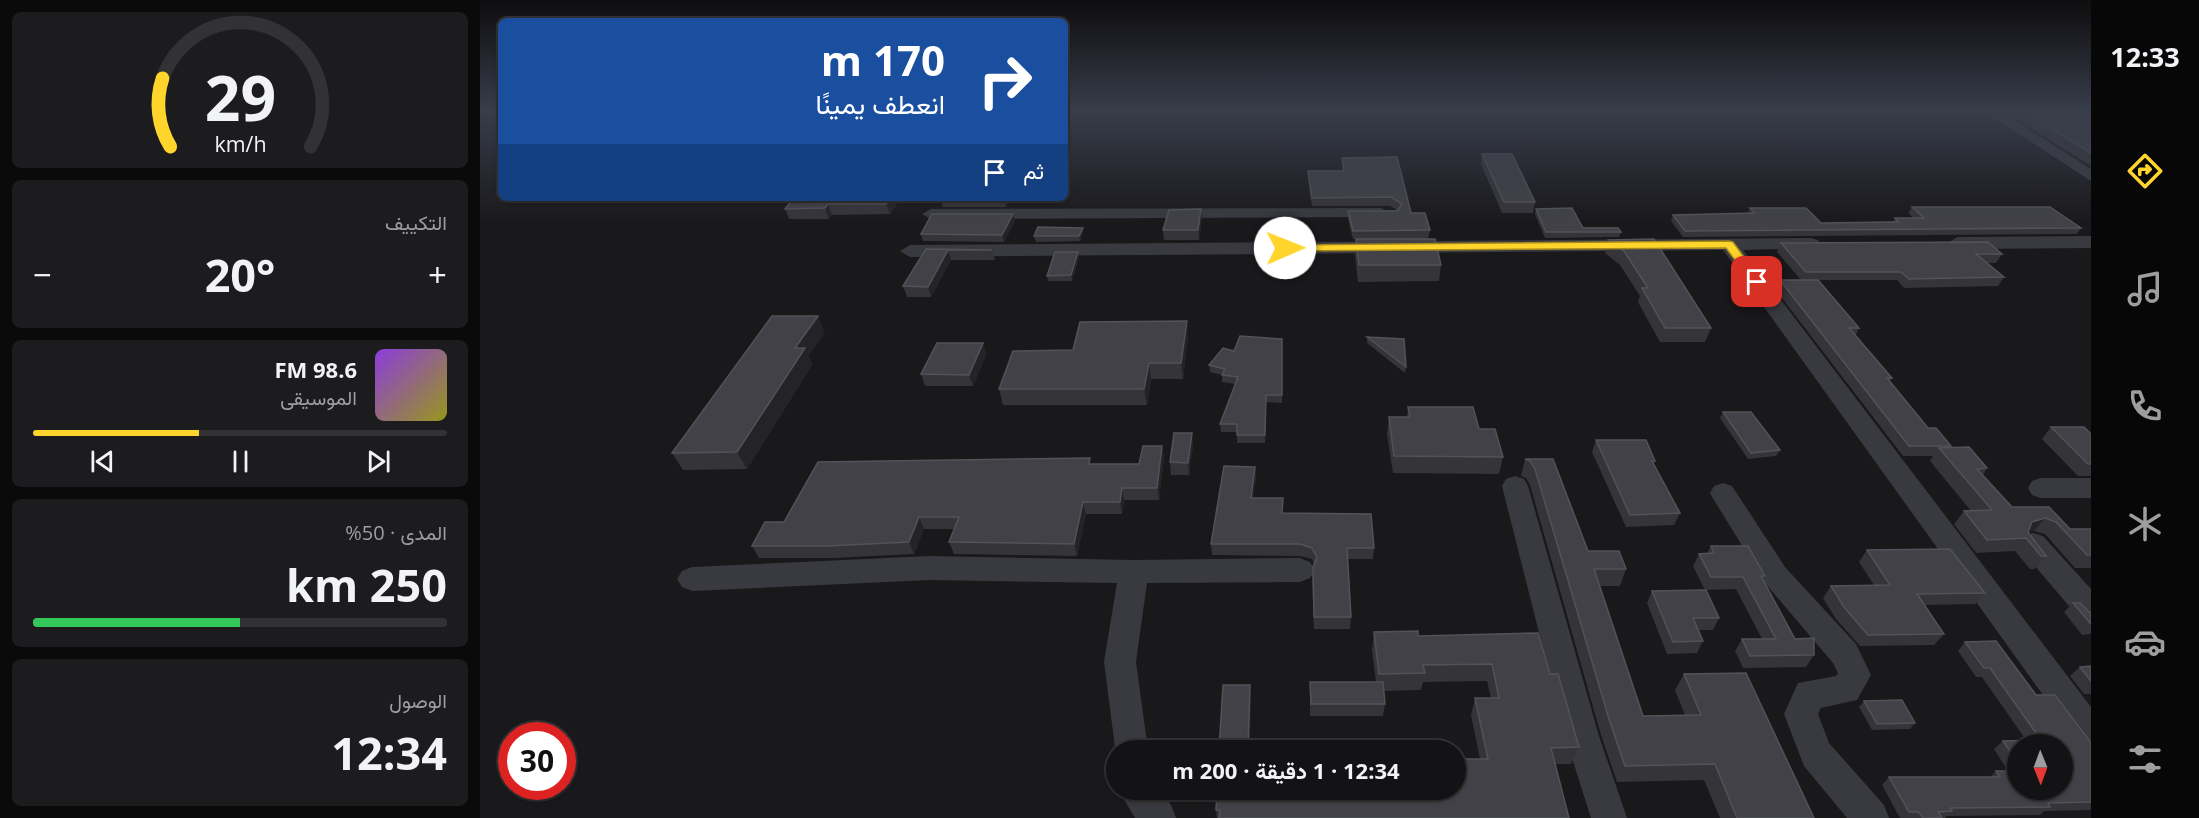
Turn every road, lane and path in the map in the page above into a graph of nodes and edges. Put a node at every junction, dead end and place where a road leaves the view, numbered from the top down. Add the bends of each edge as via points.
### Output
1 (2048, 148) edge
2 (2091, 176) edge
3 (1390, 213) edge
4 (931, 214) edge
5 (2091, 242) edge
6 (1939, 243) edge
7 (1834, 244) edge
8 (1729, 245) junction
9 (910, 251) dead end
10 (1515, 486) dead end
11 (2040, 488) dead end
12 (2091, 488) edge
13 (1723, 493) dead end
14 (2033, 544) edge
15 (1300, 570) dead end
16 (1134, 572) junction
17 (692, 579) dead end
18 (2091, 610) edge
19 (2091, 734) edge
20 (1130, 740) edge
21 (1144, 800) edge
22 (1158, 818) edge
23 (1609, 818) edge
24 (1871, 818) edge

1 - 2 street
3 - 4 street
5 - 6 street
7 - 8 street
8 - 9 street
8 - 19 street
10 - 23 street via 1582,736
11 - 12 street
13 - 24 street via 1775,575 1845,654 1855,675 1845,690 1810,694 1801,714 1816,754
14 - 18 street
15 - 16 street
16 - 17 street via 930,568
16 - 20 street via 1120,662
21 - 22 street

